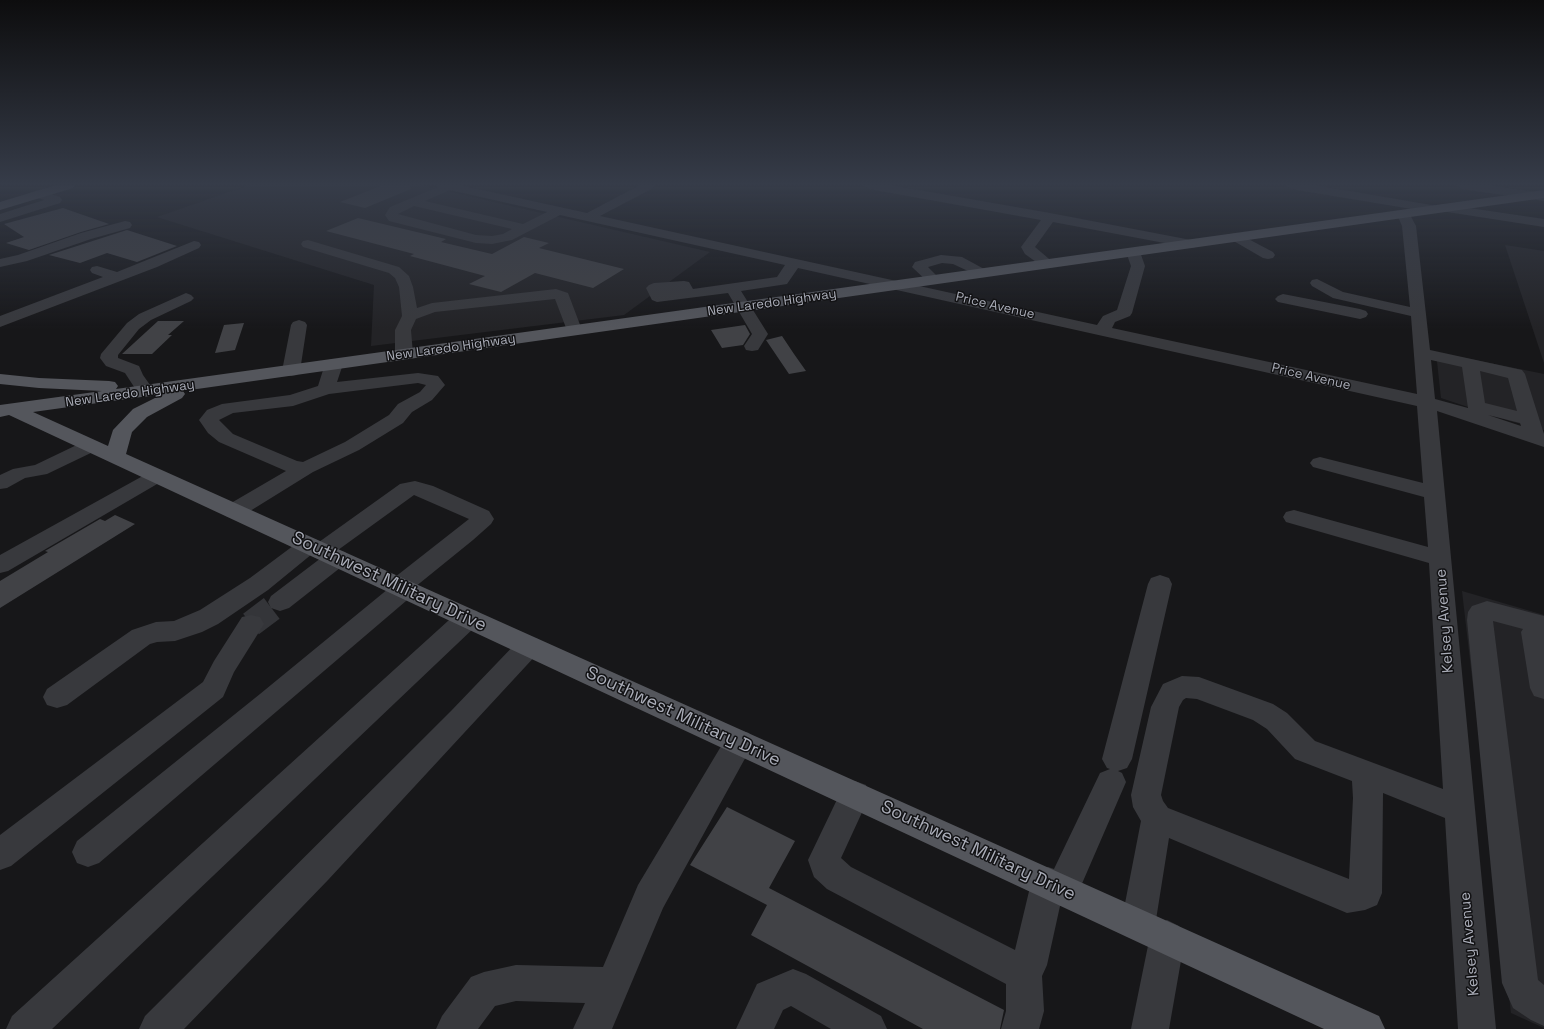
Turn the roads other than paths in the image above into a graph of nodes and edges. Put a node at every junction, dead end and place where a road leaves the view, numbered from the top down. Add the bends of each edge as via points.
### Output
1 (97, 233) edge
2 (453, 233) edge
3 (515, 233) edge
4 (654, 233) edge
5 (1038, 233) edge
6 (1134, 233) edge
7 (1266, 233) edge
8 (1410, 233) edge
9 (1237, 237) junction
10 (308, 244) dead end
11 (1191, 244) junction
12 (194, 245) dead end
13 (1133, 252) junction
14 (1268, 255) dead end
15 (0, 263) edge
16 (793, 264) junction
17 (1048, 264) junction
18 (97, 270) dead end
19 (117, 277) junction
20 (782, 281) junction
21 (1317, 283) dead end
22 (895, 285) junction
23 (732, 288) junction
24 (1338, 295) junction
25 (186, 298) dead end
26 (797, 299) junction
27 (1283, 299) dead end
28 (743, 307) junction
29 (1325, 307) junction
30 (704, 312) junction
31 (1124, 313) junction
32 (1418, 313) junction
33 (1365, 315) dead end
34 (410, 316) junction
35 (0, 322) edge
36 (298, 324) dead end
37 (574, 330) junction
38 (1102, 330) junction
39 (1137, 338) junction
40 (752, 346) dead end
41 (1422, 353) junction
42 (404, 354) junction
43 (334, 364) junction
44 (1470, 364) junction
45 (291, 371) junction
46 (256, 376) junction
47 (0, 379) edge
48 (201, 384) junction
49 (143, 388) junction
50 (326, 389) junction
51 (1426, 402) junction
52 (4, 408) edge
53 (1528, 419) junction
54 (1539, 439) edge
55 (83, 443) junction
56 (115, 457) junction
57 (1320, 463) dead end
58 (306, 468) junction
59 (150, 473) junction
60 (0, 483) edge
61 (1434, 493) junction
62 (234, 511) junction
63 (1294, 517) dead end
64 (0, 550) edge
65 (323, 552) junction
66 (1440, 558) junction
67 (0, 565) edge
68 (1160, 584) dead end
69 (401, 588) junction
70 (280, 602) tunnel mouth
71 (468, 618) junction
72 (251, 624) tunnel mouth
73 (1544, 626) edge
74 (529, 646) junction
75 (1544, 688) edge
76 (57, 697) dead end
77 (739, 742) junction
78 (1366, 773) junction
79 (855, 795) junction
80 (1459, 809) junction
81 (1157, 818) junction
82 (88, 852) dead end
83 (0, 855) edge
84 (1055, 887) junction
85 (1152, 931) junction
86 (1024, 971) junction
87 (613, 985) junction
88 (1544, 1007) edge
89 (25, 1029) edge
90 (158, 1029) edge
91 (455, 1029) edge
92 (592, 1029) edge
93 (755, 1029) edge
94 (868, 1029) edge
95 (1020, 1029) edge
96 (1150, 1029) edge
97 (1366, 1029) edge
98 (1477, 1029) edge

1 - 15 street
2 - 3 street via 492,240
4 - 16 street, Price Avenue
5 - 17 street via 1028,247
6 - 11 street
7 - 9 main road, New Laredo Highway
8 - 32 street, Kelsey Avenue
9 - 11 main road, New Laredo Highway
9 - 14 street
10 - 34 street via 394,270 402,276 406,287
11 - 13 main road, New Laredo Highway
12 - 19 street
13 - 17 main road, New Laredo Highway
13 - 31 street via 1138,266
16 - 20 street
16 - 22 street, Price Avenue
17 - 22 main road, New Laredo Highway
18 - 19 street
19 - 35 street
20 - 23 street
20 - 26 street
21 - 24 street
22 - 26 main road, New Laredo Highway
22 - 38 street, Price Avenue
23 - 28 street
23 - 30 street via 692,294
24 - 29 street via 1329,299
24 - 32 street
25 - 49 street via 139,321 110,354 112,362 133,370
26 - 28 main road, New Laredo Highway
27 - 29 street
28 - 30 main road, New Laredo Highway
28 - 40 street via 760,334
29 - 33 street
30 - 37 main road, New Laredo Highway
31 - 38 street via 1109,319
31 - 39 street via 1138,322
32 - 41 street, Kelsey Avenue
34 - 37 street via 432,308 556,294 563,296
34 - 42 street via 403,330
36 - 45 street
37 - 42 main road, New Laredo Highway
38 - 39 street, Price Avenue
39 - 51 street, Price Avenue
41 - 44 street
41 - 51 street, Kelsey Avenue
42 - 43 main road, New Laredo Highway
43 - 45 main road, New Laredo Highway
43 - 50 street
44 - 53 street via 1516,374
44 - 53 street via 1476,406
45 - 46 main road, New Laredo Highway
46 - 48 main road, New Laredo Highway
46 - 49 main road
47 - 49 main road
48 - 49 main road, New Laredo Highway
48 - 56 main road via 140,413 124,430
49 - 52 main road, New Laredo Highway
50 - 58 street via 293,400 229,408 214,414 209,420 226,438 293,466
50 - 58 street via 418,378 432,380 436,385 426,396 405,408 396,419 352,446
51 - 54 street, Price Avenue
51 - 61 street, Kelsey Avenue
52 - 55 main road, Southwest Military Drive
53 - 54 street
55 - 56 main road, Southwest Military Drive
55 - 60 street via 40,470 20,473
56 - 59 main road, Southwest Military Drive
57 - 61 street
58 - 62 street
59 - 62 main road, Southwest Military Drive
59 - 64 street
59 - 67 street
61 - 66 street, Kelsey Avenue
62 - 65 main road, Southwest Military Drive
63 - 66 street
65 - 69 main road, Southwest Military Drive
65 - 69 street via 408,489 425,491 483,518
65 - 70 street
65 - 76 street via 259,584 193,625 140,637
66 - 80 street, Kelsey Avenue
68 - 84 street via 1114,770
69 - 71 main road, Southwest Military Drive
69 - 82 street via 276,697
71 - 74 main road, Southwest Military Drive
71 - 89 street
72 - 83 street via 213,689
73 - 75 street via 1534,632
73 - 88 street via 1487,610 1481,612 1520,983 1526,995
74 - 77 main road, Southwest Military Drive
74 - 90 street
77 - 79 main road, Southwest Military Drive
77 - 87 street via 650,897
78 - 80 street
78 - 81 street via 1368,798 1365,893 1347,896
78 - 81 street via 1305,750 1277,721 1263,712 1199,688 1182,687 1173,692 1166,707 1146,795 1148,807
79 - 84 main road, Southwest Military Drive
79 - 86 street via 824,860 826,866 839,878 1014,970
80 - 98 street, Kelsey Avenue
81 - 85 street
84 - 85 main road, Southwest Military Drive
84 - 86 street via 1029,965
85 - 96 street
85 - 97 main road, Southwest Military Drive
86 - 95 street via 1025,1011
87 - 91 street via 516,983 484,990
87 - 92 street
93 - 94 street via 770,997 793,988

